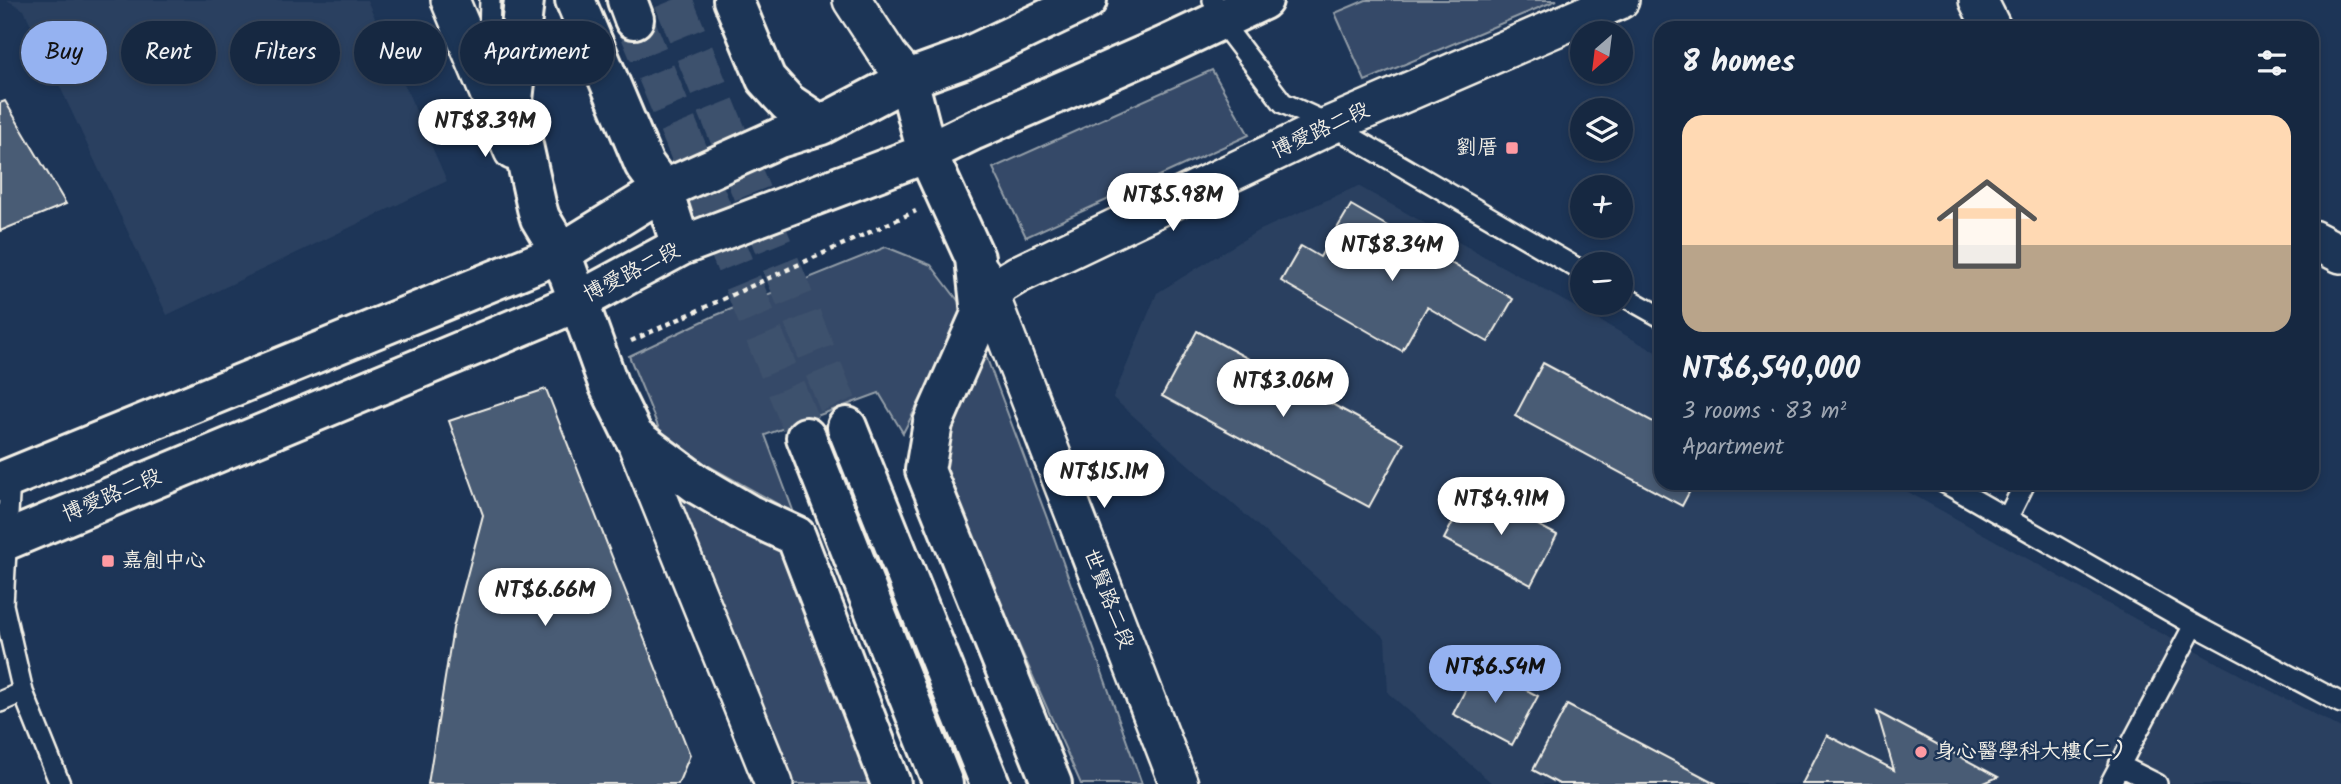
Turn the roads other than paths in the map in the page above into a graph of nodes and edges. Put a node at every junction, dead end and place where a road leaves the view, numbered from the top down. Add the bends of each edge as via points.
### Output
1 (450, 0) edge
2 (490, 0) edge
3 (524, 0) edge
4 (575, 0) edge
5 (733, 0) edge
6 (852, 0) edge
7 (1087, 0) edge
8 (1263, 0) edge
9 (1620, 0) edge
10 (1978, 0) edge
11 (1216, 10) edge
12 (1988, 21) edge
13 (908, 79) junction
14 (487, 88) junction
15 (821, 125) junction
16 (1331, 125) junction
17 (927, 153) junction
18 (663, 190) junction
19 (537, 208) junction
20 (2319, 243) edge
21 (681, 247) junction
22 (561, 253) junction
23 (2341, 254) edge
24 (1570, 264) edge
25 (982, 275) junction
26 (579, 301) junction
27 (1633, 301) edge
28 (1654, 313) edge
29 (847, 427) tunnel mouth
30 (634, 437) junction
31 (806, 437) tunnel mouth
32 (5, 480) edge
33 (1957, 490) edge
34 (2022, 490) edge
35 (2007, 519) junction
36 (3, 542) edge
37 (2194, 625) junction
38 (23, 692) junction
39 (0, 702) edge
40 (2341, 703) edge
41 (2119, 765) junction
42 (60, 784) edge
43 (774, 784) edge
44 (891, 784) edge
45 (943, 784) edge
46 (990, 784) edge
47 (1052, 784) edge
48 (1179, 784) edge
49 (2110, 784) edge
50 (2157, 784) edge

1 - 14 street
2 - 14 lane
3 - 19 main road via 513,100
4 - 18 main road via 644,164
5 - 15 main road via 766,79 788,103
6 - 13 street
7 - 13 main road via 963,59
8 - 11 main road, 博愛路二段
9 - 16 street, 博愛路二段
10 - 12 street
11 - 16 lane via 1283,103
11 - 17 main road, 博愛路二段 via 1163,47
13 - 15 main road
13 - 17 main road
14 - 19 street
15 - 18 main road via 779,138
16 - 24 lane
16 - 25 street, 博愛路二段 via 1017,275
17 - 21 main road, 博愛路二段
17 - 25 main road
18 - 21 main road
18 - 22 main road
19 - 22 main road
20 - 23 street
21 - 26 main road, 博愛路二段
22 - 26 main road
22 - 32 main road
25 - 47 main road via 981,314 933,423 925,470
25 - 48 street, 世賢路二段
26 - 30 main road via 609,386
26 - 36 main road, 博愛路二段
27 - 28 lane
29 - 46 main road
30 - 43 street
30 - 44 main road via 697,484 796,537
31 - 45 main road
32 - 36 lane
33 - 35 lane
34 - 35 lane
35 - 37 lane
36 - 38 lane via 2,605
37 - 40 lane
37 - 41 lane
38 - 39 lane
38 - 42 lane
41 - 49 lane
41 - 50 lane

